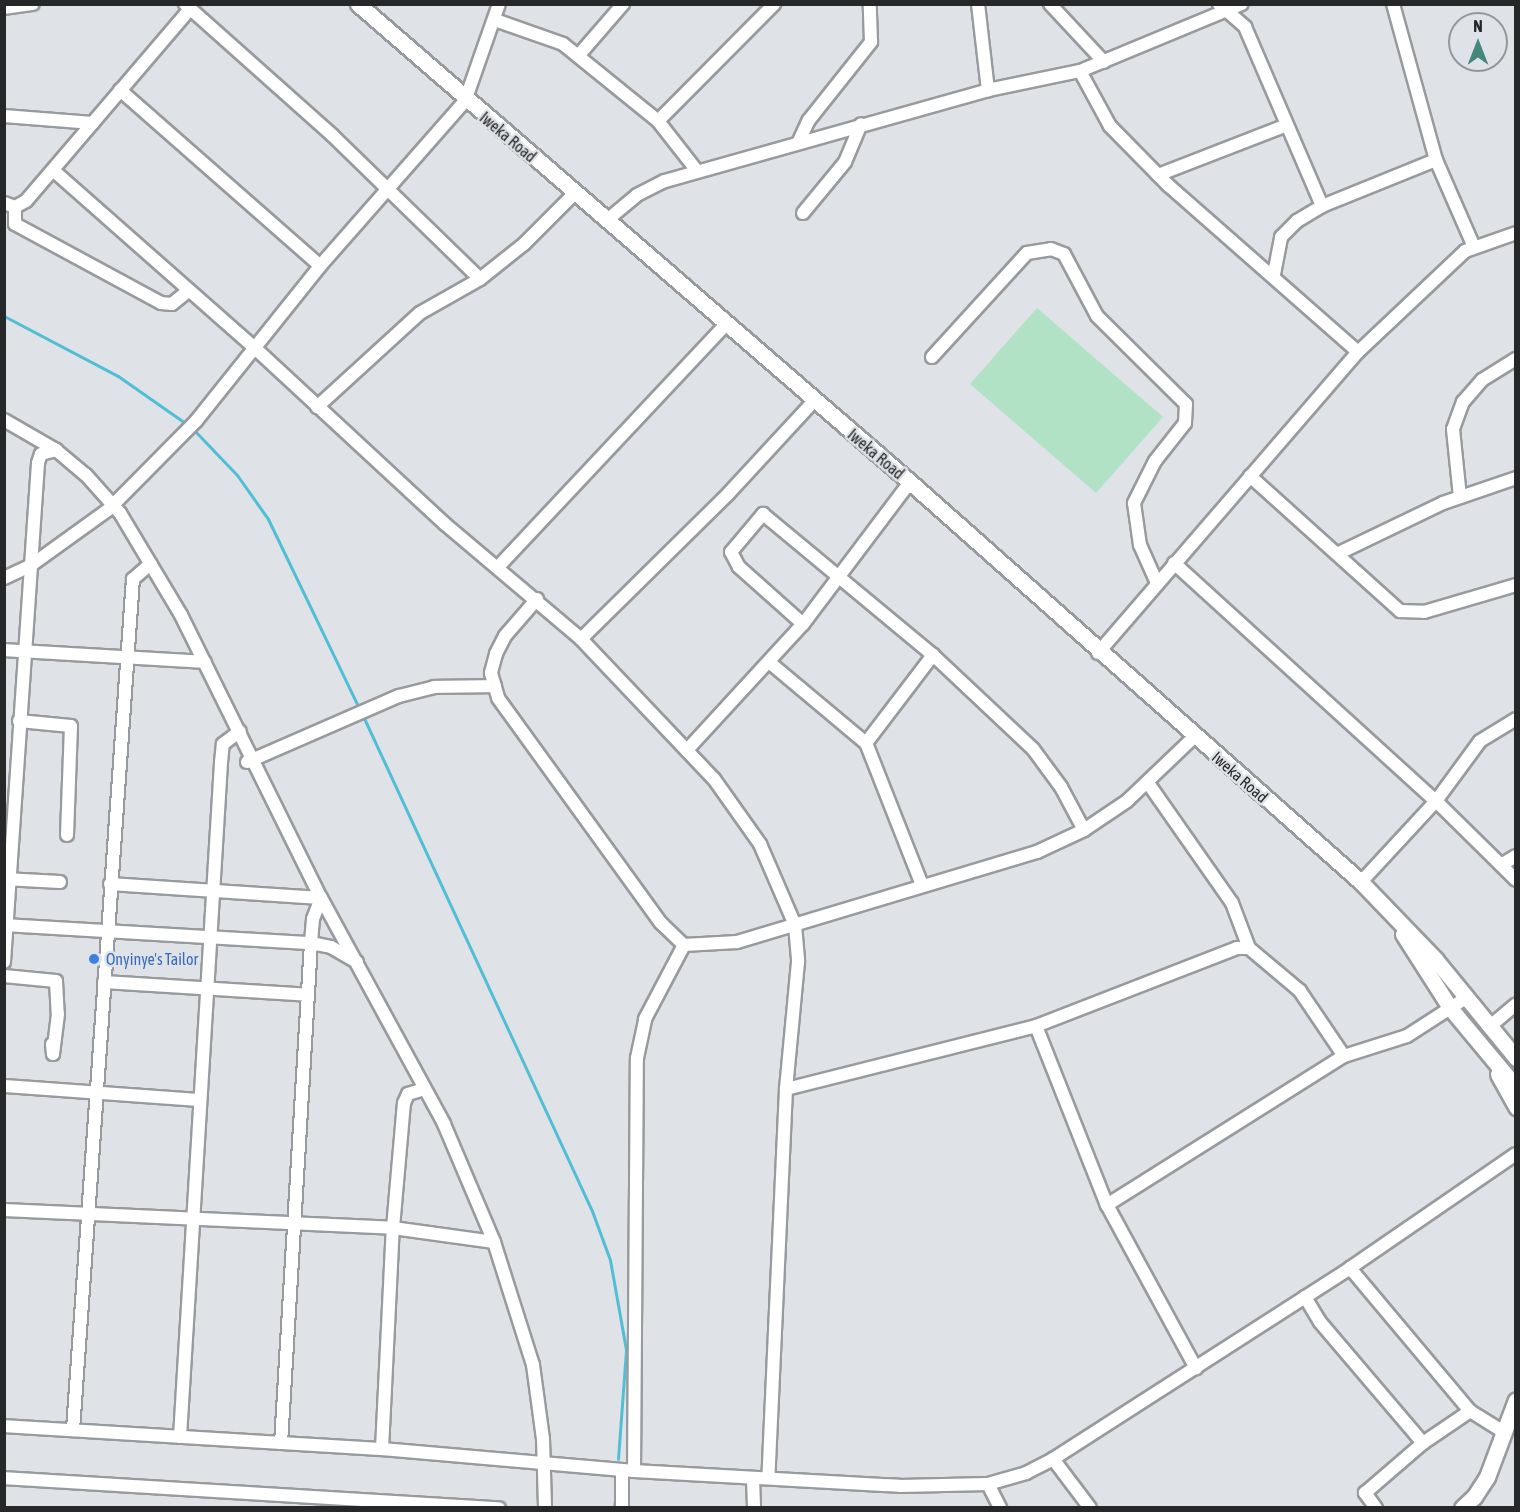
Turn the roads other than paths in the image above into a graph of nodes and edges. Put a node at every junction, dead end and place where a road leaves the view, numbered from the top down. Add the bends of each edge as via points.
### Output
1 (33, 4) edge
2 (358, 4) edge
3 (500, 4) edge
4 (623, 4) edge
5 (774, 4) edge
6 (870, 4) edge
7 (978, 4) edge
8 (1050, 4) edge
9 (1242, 4) edge
10 (1393, 4) edge
11 (187, 7) edge
12 (4, 8) edge
13 (1223, 8) edge
14 (495, 20) junction
15 (578, 56) junction
16 (1104, 62) junction
17 (1080, 71) junction
18 (120, 90) junction
19 (988, 90) junction
20 (465, 101) junction
21 (4, 116) edge
22 (658, 121) junction
23 (93, 123) junction
24 (861, 124) junction
25 (1287, 124) junction
26 (799, 141) junction
27 (1436, 160) junction
28 (54, 171) junction
29 (697, 171) junction
30 (1158, 175) junction
31 (389, 188) junction
32 (575, 193) junction
33 (10, 205) edge
34 (1322, 206) junction
35 (802, 213) dead end
36 (606, 221) junction
37 (1515, 232) edge
38 (1474, 247) junction
39 (320, 266) junction
40 (1274, 274) junction
41 (480, 279) junction
42 (188, 291) junction
43 (725, 325) junction
44 (256, 350) junction
45 (1358, 352) junction
46 (932, 357) dead end
47 (1515, 359) edge
48 (813, 402) junction
49 (317, 407) junction
50 (4, 420) edge
51 (56, 450) junction
52 (1250, 476) junction
53 (1515, 478) edge
54 (910, 482) junction
55 (1460, 497) junction
56 (113, 504) junction
57 (1337, 554) junction
58 (1174, 563) junction
59 (150, 564) junction
60 (30, 566) junction
61 (498, 567) junction
62 (838, 577) junction
63 (4, 578) edge
64 (1157, 583) junction
65 (1515, 585) edge
66 (537, 599) junction
67 (803, 624) junction
68 (581, 639) junction
69 (4, 650) edge
70 (24, 651) junction
71 (1098, 653) junction
72 (933, 656) junction
73 (126, 660) junction
74 (205, 662) junction
75 (769, 662) junction
76 (495, 686) junction
77 (1515, 719) edge
78 (19, 721) junction
79 (240, 731) junction
80 (1194, 737) junction
81 (866, 743) junction
82 (687, 750) junction
83 (11, 752) edge
84 (250, 761) junction
85 (1148, 783) junction
86 (1436, 801) junction
87 (1084, 830) junction
88 (67, 836) dead end
89 (1515, 856) edge
90 (1501, 866) junction
91 (7, 880) edge
92 (1515, 880) edge
93 (60, 882) dead end
94 (1361, 882) junction
95 (110, 884) junction
96 (922, 885) junction
97 (214, 891) junction
98 (321, 898) junction
99 (1389, 911) junction
100 (6, 925) edge
101 (795, 925) junction
102 (108, 933) junction
103 (211, 939) junction
104 (311, 943) junction
105 (684, 945) junction
106 (1249, 948) junction
107 (4, 962) edge
108 (358, 962) junction
109 (4, 976) edge
110 (104, 982) junction
111 (207, 988) junction
112 (308, 995) junction
113 (1466, 998) junction
114 (1515, 1004) edge
115 (1451, 1009) junction
116 (1036, 1026) junction
117 (1490, 1027) junction
118 (52, 1044) dead end
119 (1508, 1045) edge
120 (1489, 1055) junction
121 (1344, 1056) junction
122 (1515, 1058) edge
123 (4, 1086) edge
124 (1515, 1087) edge
125 (424, 1089) junction
126 (786, 1089) junction
127 (97, 1094) junction
128 (200, 1100) junction
129 (1515, 1107) edge
130 (1515, 1154) edge
131 (1107, 1205) junction
132 (4, 1210) edge
133 (91, 1216) junction
134 (194, 1219) junction
135 (295, 1223) junction
136 (393, 1228) junction
137 (494, 1242) junction
138 (1350, 1268) junction
139 (1305, 1297) junction
140 (1196, 1368) junction
141 (1515, 1400) edge
142 (1470, 1411) junction
143 (4, 1426) edge
144 (74, 1430) junction
145 (1504, 1432) junction
146 (180, 1437) junction
147 (281, 1443) junction
148 (1423, 1443) junction
149 (382, 1449) junction
150 (1053, 1459) junction
151 (544, 1464) junction
152 (628, 1471) junction
153 (4, 1478) edge
154 (753, 1478) junction
155 (768, 1478) junction
156 (988, 1484) junction
157 (499, 1508) edge
158 (545, 1508) edge
159 (622, 1508) edge
160 (754, 1508) edge
161 (999, 1508) edge
162 (1090, 1508) edge
163 (1376, 1508) edge
164 (1462, 1508) edge

1 - 12 street
2 - 20 main road, Iweka Road
3 - 14 street
4 - 15 street
5 - 22 street
6 - 26 street via 871,42 809,120
7 - 19 street
8 - 16 street
9 - 13 street
10 - 27 street
11 - 18 street
11 - 31 street
13 - 16 street
13 - 25 street via 1245,27
14 - 15 street via 546,36
14 - 20 street
15 - 22 street
16 - 17 street
17 - 19 street
17 - 30 street via 1110,126
18 - 23 street
18 - 39 street
19 - 24 street
20 - 31 street
20 - 32 main road, Iweka Road
21 - 23 street
22 - 29 street
23 - 28 street
24 - 26 street
24 - 35 street via 845,162
25 - 30 street
25 - 34 street
26 - 29 street
27 - 34 street
27 - 38 street
28 - 33 street via 27,201
28 - 42 street
29 - 36 street via 637,195
30 - 40 street
31 - 39 street
31 - 41 street
32 - 36 main road, Iweka Road
32 - 41 street via 524,244
33 - 42 street via 15,224 161,303 172,304
34 - 40 street via 1297,221 1281,237
36 - 43 main road, Iweka Road
37 - 38 street
38 - 45 street via 1442,269
39 - 44 street
40 - 45 street
41 - 49 street via 420,313
42 - 44 street
43 - 48 main road, Iweka Road
43 - 61 street
44 - 49 street
44 - 56 street via 196,422
45 - 52 street
46 - 64 street via 1027,253 1051,249 1064,254 1097,316 1186,404 1185,423 1155,461 1134,503 1140,545
47 - 55 street via 1482,380 1462,402 1453,429
48 - 54 main road, Iweka Road
48 - 68 street via 729,493
49 - 61 street
50 - 51 street
51 - 56 street
51 - 60 street via 41,454 38,463
52 - 57 street
52 - 58 street
53 - 55 street
54 - 62 street
54 - 71 main road, Iweka Road
55 - 57 street
56 - 59 street
56 - 60 street
57 - 65 street via 1400,611 1412,614
58 - 64 street
58 - 86 street
59 - 73 street via 133,579
59 - 74 street
60 - 63 street
60 - 70 street
61 - 66 street
62 - 67 street
62 - 67 street via 763,514 731,552 739,567
62 - 72 street
64 - 71 street
66 - 68 street
66 - 76 street via 505,636 496,654 491,673
67 - 75 street
68 - 82 street
69 - 70 street
70 - 73 street
70 - 78 street
71 - 80 main road, Iweka Road
72 - 81 street
72 - 87 street via 1033,748 1061,787
73 - 74 street
73 - 95 street
74 - 79 street
75 - 81 street
75 - 82 street
76 - 84 street via 434,687 370,708
76 - 105 street via 498,698 661,923
77 - 86 street via 1480,741
78 - 83 street
78 - 88 street via 71,726
79 - 84 street
79 - 97 street via 223,744
80 - 85 street
80 - 94 main road, Iweka Road
81 - 96 street
82 - 101 street via 714,779 760,844
83 - 91 street
84 - 98 street
85 - 87 street
85 - 106 street via 1232,903
86 - 90 street
86 - 94 street
87 - 96 street via 1037,852
89 - 90 street
90 - 92 street
91 - 93 street
91 - 100 street
94 - 99 main road, Iweka Road
95 - 97 street
95 - 102 street
96 - 101 street
97 - 98 street
97 - 103 street
98 - 104 street via 313,919
98 - 108 street
99 - 113 main road
99 - 115 main road
100 - 102 street
100 - 107 street
101 - 105 street via 737,942
101 - 126 street via 798,962
102 - 103 street
102 - 110 street
103 - 104 street
103 - 111 street
104 - 108 street via 331,947
104 - 112 street
105 - 152 street via 645,1019 637,1058
106 - 116 street via 1237,948
106 - 121 street via 1300,991
108 - 125 street
109 - 118 street via 56,981 58,1014 53,1054
110 - 111 street
110 - 127 street
111 - 112 street
111 - 128 street
112 - 135 street
113 - 115 street
113 - 117 main road
114 - 117 street
115 - 120 main road
115 - 121 street via 1407,1036
116 - 126 street
116 - 131 street
117 - 119 main road
119 - 122 main road
120 - 124 main road
120 - 129 main road
121 - 131 street
123 - 127 street
125 - 136 street via 408,1094 405,1103
125 - 137 street via 444,1124
126 - 155 street
127 - 128 street
127 - 133 street
128 - 134 street
130 - 138 street
131 - 140 street
132 - 133 street
133 - 134 street
133 - 144 street
134 - 135 street
134 - 146 street
135 - 136 street
135 - 147 street
136 - 137 street
136 - 149 street
137 - 151 street via 533,1365
138 - 139 street
138 - 142 street
139 - 140 street
139 - 148 street via 1320,1322
140 - 150 street
141 - 145 main road
142 - 145 street
142 - 148 street
143 - 144 street
144 - 146 street
145 - 164 main road via 1486,1477
146 - 147 street
147 - 149 street
148 - 163 street via 1365,1493
149 - 151 street
150 - 156 street via 1026,1473
150 - 162 street
151 - 152 street
151 - 158 street
152 - 154 street
152 - 159 street
153 - 157 street
154 - 155 street
154 - 160 street
155 - 156 street via 900,1486
156 - 161 street

